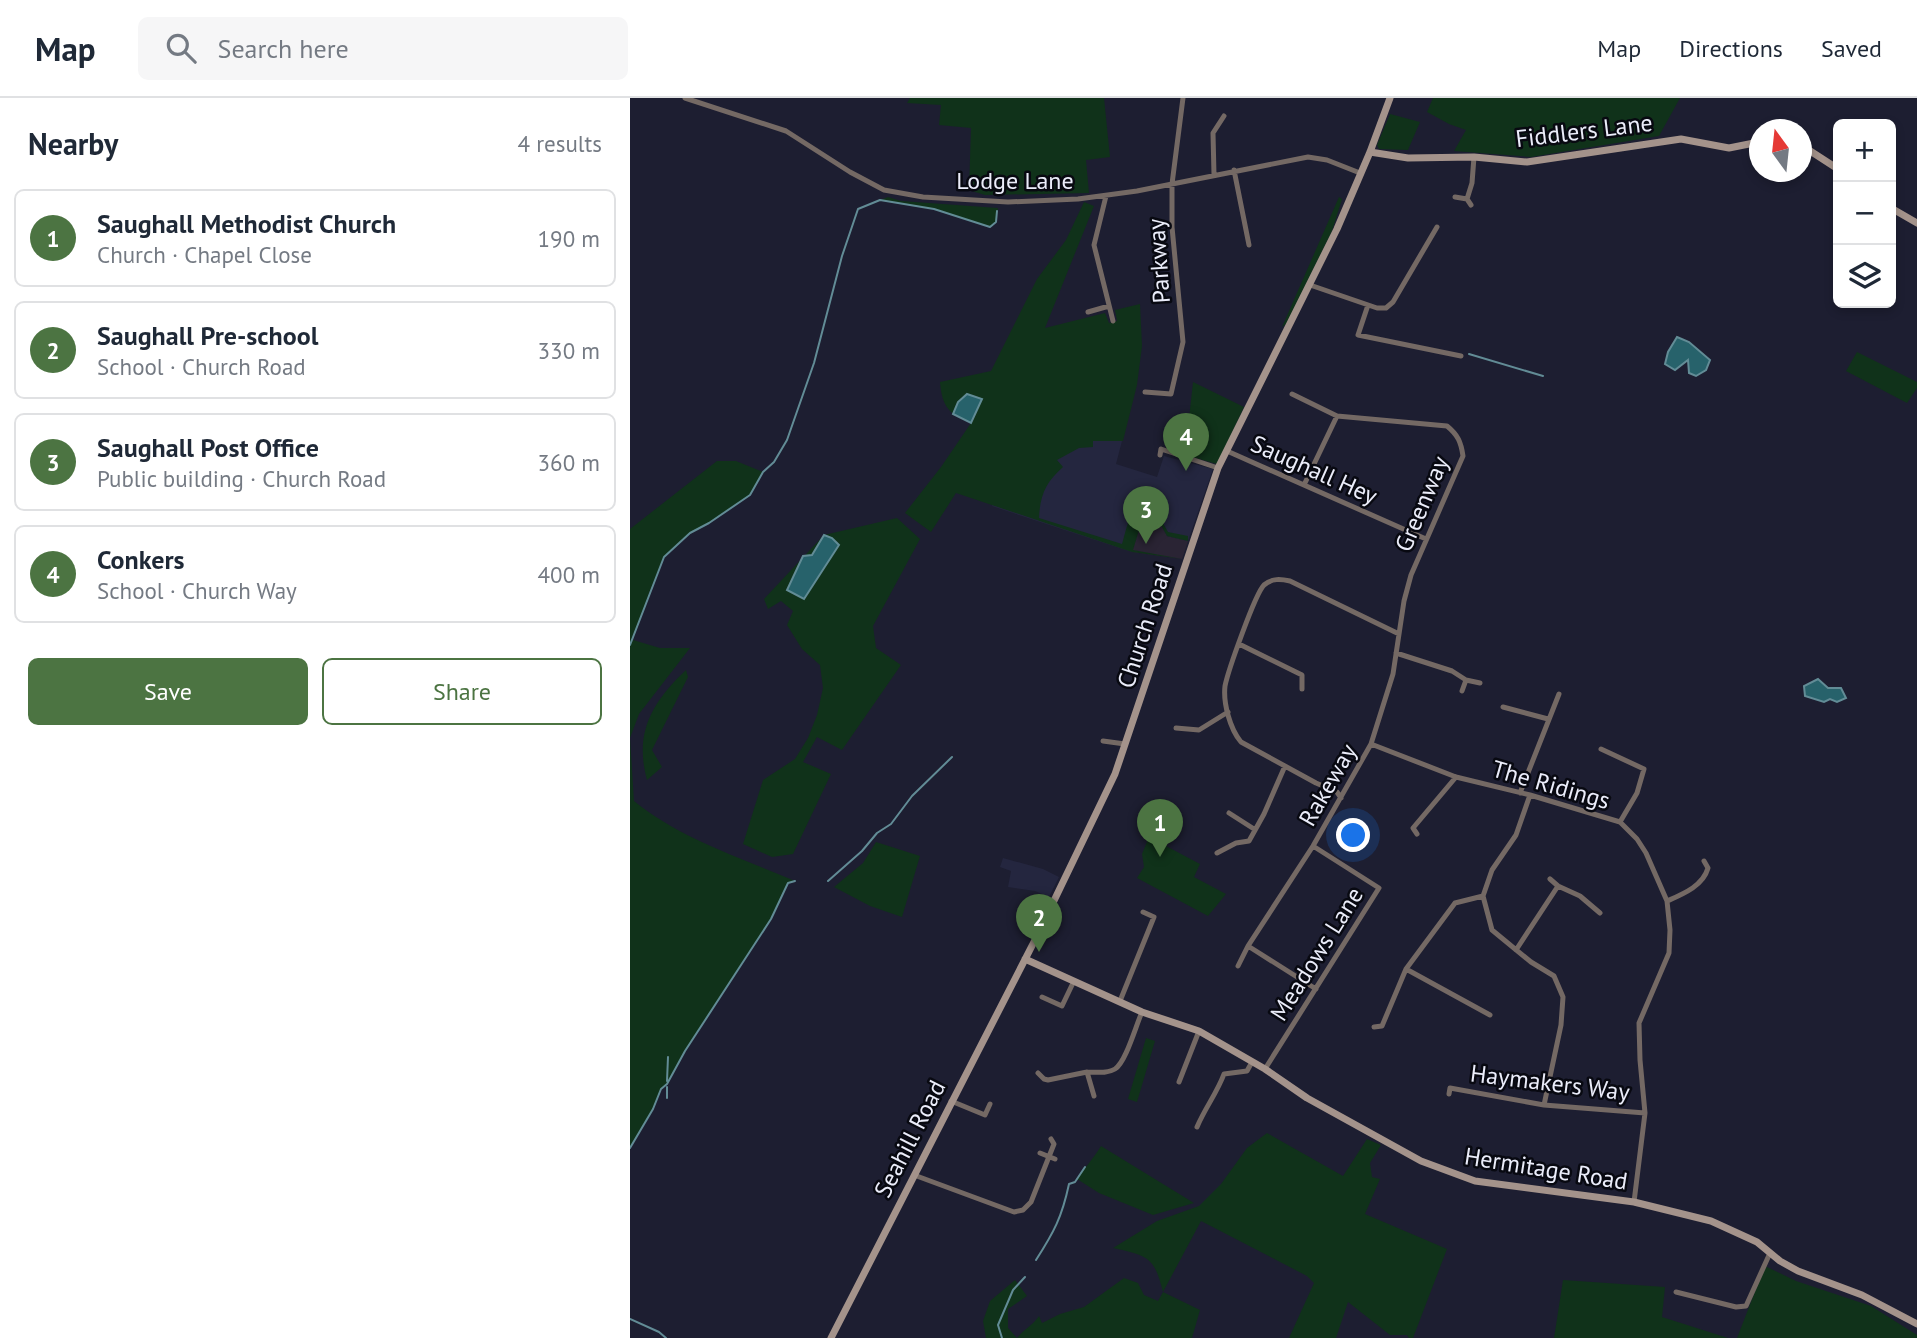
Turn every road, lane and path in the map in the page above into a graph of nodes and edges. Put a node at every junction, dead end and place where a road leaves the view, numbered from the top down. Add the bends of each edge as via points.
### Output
1 (685, 98) edge
2 (1183, 98) edge
3 (1390, 98) edge
4 (1224, 116) dead end
5 (1749, 144) edge
6 (1370, 152) junction
7 (1812, 152) edge
8 (1474, 157) junction
9 (1833, 166) edge
10 (1234, 170) junction
11 (1360, 173) junction
12 (1214, 175) junction
13 (1172, 184) junction
14 (1106, 196) junction
15 (1455, 197) dead end
16 (1467, 199) junction
17 (1471, 205) dead end
18 (1896, 211) edge
19 (1917, 223) edge
20 (1437, 227) dead end
21 (1238, 242) dead end
22 (1310, 285) junction
23 (1368, 305) junction
24 (1109, 306) junction
25 (1088, 312) dead end
26 (1113, 321) dead end
27 (1461, 356) dead end
28 (1145, 392) dead end
29 (1292, 394) dead end
30 (1337, 416) junction
31 (1161, 449) dead end
32 (1227, 451) junction
33 (1218, 468) junction
34 (1304, 485) junction
35 (1426, 538) junction
36 (1399, 625) joint
37 (1399, 634) junction
38 (1239, 644) junction
39 (1396, 653) junction
40 (1308, 669) dead end
41 (1302, 675) junction
42 (1466, 680) junction
43 (1480, 683) dead end
44 (1301, 689) dead end
45 (1462, 691) dead end
46 (1559, 694) dead end
47 (1503, 707) dead end
48 (1228, 712) junction
49 (1548, 719) junction
50 (1176, 728) dead end
51 (1103, 741) dead end
52 (1125, 744) junction
53 (1371, 744) junction
54 (1609, 744) dead end
55 (1285, 766) junction
56 (1456, 777) junction
57 (1520, 793) junction
58 (1531, 795) junction
59 (1341, 798) junction
60 (1229, 813) dead end
61 (1620, 822) junction
62 (1405, 824) dead end
63 (1253, 831) junction
64 (1312, 846) junction
65 (1217, 853) dead end
66 (1704, 861) dead end
67 (1715, 867) dead end
68 (1708, 868) junction
69 (1550, 879) dead end
70 (1558, 886) junction
71 (1483, 895) junction
72 (1667, 901) junction
73 (1143, 912) dead end
74 (1600, 913) dead end
75 (1248, 946) junction
76 (1516, 950) junction
77 (1025, 959) junction
78 (1238, 966) dead end
79 (1406, 969) junction
80 (1073, 983) junction
81 (1316, 989) junction
82 (1042, 997) dead end
83 (1120, 1001) junction
84 (1142, 1012) junction
85 (1490, 1015) dead end
86 (1382, 1026) junction
87 (1374, 1027) dead end
88 (1199, 1031) junction
89 (1389, 1032) dead end
90 (1252, 1062) junction
91 (1265, 1069) junction
92 (1087, 1072) junction
93 (1038, 1073) dead end
94 (1044, 1079) junction
95 (1180, 1082) dead end
96 (1450, 1088) dead end
97 (1043, 1089) dead end
98 (1094, 1096) dead end
99 (951, 1101) junction
100 (990, 1104) dead end
101 (1544, 1105) junction
102 (1645, 1113) junction
103 (1198, 1127) dead end
104 (1055, 1143) dead end
105 (1040, 1153) dead end
106 (1052, 1158) junction
107 (914, 1175) junction
108 (1634, 1202) junction
109 (1770, 1253) junction
110 (1675, 1292) dead end
111 (1917, 1324) edge
112 (831, 1338) edge

1 - 14 street, Lodge Lane via 786,131 866,181 900,194 1026,202
2 - 13 street, Parkway
3 - 6 street, Church Road
4 - 12 street via 1213,133
5 - 8 street, Fiddlers Lane via 1729,148 1681,139 1527,162
6 - 8 street, Fiddlers Lane via 1408,158
6 - 11 street, Church Road
7 - 9 street
8 - 16 street
10 - 11 street, Lodge Lane via 1308,157
10 - 12 street, Lodge Lane
10 - 21 street via 1249,242
11 - 22 street, Church Road
12 - 13 street, Lodge Lane
13 - 14 street, Lodge Lane
13 - 28 street, Parkway via 1183,342 1171,394
14 - 24 street via 1094,245
15 - 16 street
16 - 17 street
18 - 19 street
20 - 23 street via 1393,302 1386,308
22 - 23 street
22 - 32 street, Church Road
23 - 27 street via 1355,335
24 - 25 street
24 - 26 street
29 - 30 street, Greenway
30 - 34 street
30 - 35 street, Greenway via 1447,426 1455,432 1463,456
31 - 33 street
32 - 33 street, Church Road
32 - 34 street, Saughall Hey
33 - 52 street, Church Road
34 - 35 street, Saughall Hey
35 - 36 street, Greenway
36 - 37 street, Rakeway
37 - 38 street via 1280,579 1264,585 1258,594
37 - 39 street, Rakeway
38 - 41 street
38 - 48 street via 1225,686
39 - 42 street
39 - 53 street, Rakeway
40 - 41 street
41 - 44 street
42 - 43 street
42 - 45 street
46 - 49 street
47 - 49 street
48 - 50 street via 1199,730
48 - 55 street via 1241,742
49 - 57 street
51 - 52 street
52 - 77 street, Church Road via 1115,774
53 - 56 street, The Ridings
53 - 59 street, Rakeway
54 - 61 street via 1604,751 1644,769 1637,793
55 - 59 street
55 - 63 street
56 - 57 street, The Ridings
56 - 62 street via 1415,831
57 - 58 street, The Ridings
58 - 61 street, The Ridings
58 - 71 street via 1516,835 1492,870
59 - 64 street, Rakeway
60 - 63 street
61 - 72 street, The Ridings via 1646,853
63 - 65 street via 1249,841
64 - 75 street, Rakeway
64 - 81 street, Meadows Lane via 1379,888
66 - 68 street
67 - 68 street
68 - 72 street via 1697,885
69 - 70 street
70 - 74 street
70 - 76 street
71 - 76 street via 1492,930
71 - 79 street via 1455,903
72 - 102 street, The Ridings via 1669,953 1639,1023
73 - 83 street via 1157,919
75 - 78 street, Rakeway
75 - 81 street
76 - 101 street via 1554,976 1563,997
77 - 80 street, Hermitage Road
77 - 99 street, Seahill Road
79 - 85 street
79 - 86 street
80 - 82 street via 1062,1006
80 - 83 street, Hermitage Road
81 - 91 street, Meadows Lane
83 - 84 street, Hermitage Road
84 - 88 street, Hermitage Road
84 - 92 street via 1117,1068
86 - 87 street
86 - 89 street
88 - 90 street, Hermitage Road
88 - 95 street
90 - 91 street, Hermitage Road
90 - 103 street via 1247,1071 1224,1074
91 - 108 street, Hermitage Road via 1362,1130 1454,1174 1475,1181
92 - 94 street
92 - 98 street
93 - 94 street
94 - 97 street
96 - 101 street, Haymakers Way
99 - 100 street via 985,1115
99 - 107 street, Seahill Road
101 - 102 street, Haymakers Way
102 - 108 street, The Ridings
104 - 106 street
105 - 106 street
106 - 107 street via 1031,1202 1014,1212
107 - 112 street, Seahill Road
108 - 109 street, Hermitage Road via 1712,1221
109 - 110 street via 1746,1306
109 - 111 street, Hermitage Road via 1798,1271 1861,1295

